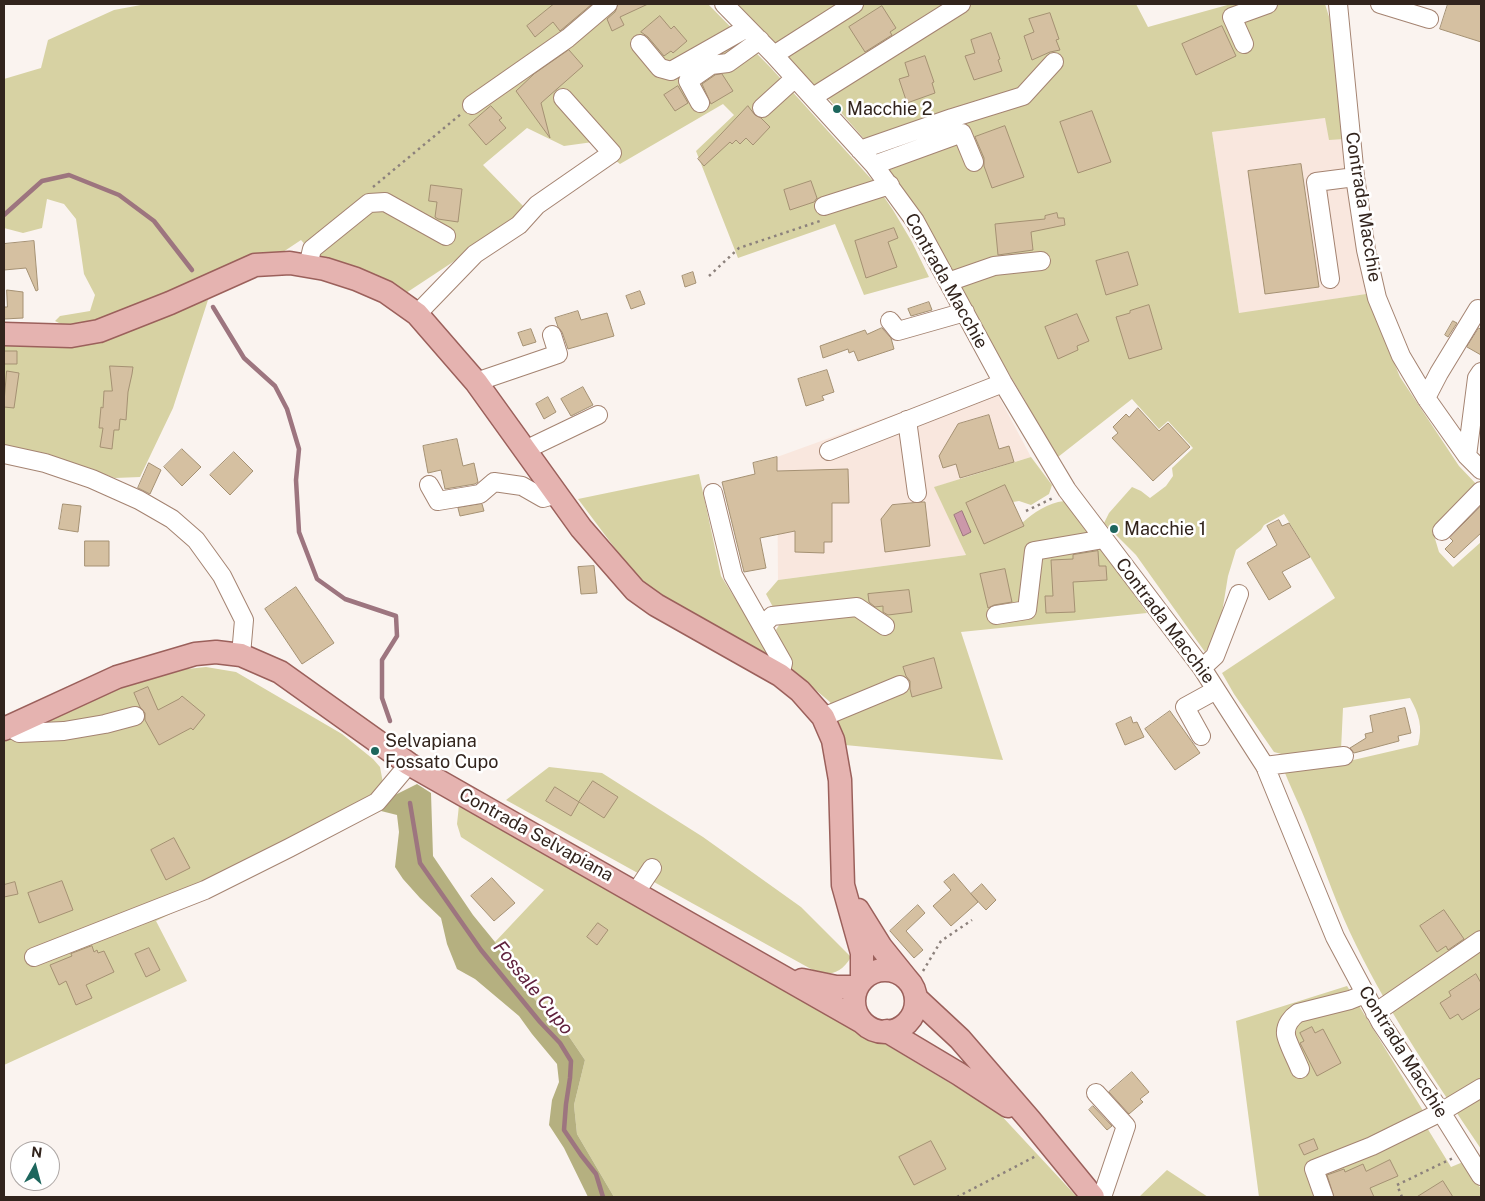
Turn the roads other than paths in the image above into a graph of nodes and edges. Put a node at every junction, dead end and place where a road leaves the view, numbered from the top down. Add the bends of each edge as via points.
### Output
1 (608, 4) edge
2 (724, 4) edge
3 (854, 4) edge
4 (962, 4) edge
5 (1268, 4) edge
6 (1338, 4) edge
7 (1380, 4) edge
8 (1429, 19) dead end
9 (747, 28) junction
10 (760, 40) junction
11 (640, 44) dead end
12 (1244, 44) dead end
13 (774, 55) junction
14 (1054, 62) dead end
15 (795, 78) junction
16 (563, 98) dead end
17 (813, 98) junction
18 (700, 103) dead end
19 (472, 105) road end
20 (762, 108) dead end
21 (860, 150) junction
22 (974, 162) dead end
23 (874, 165) junction
24 (1355, 177) junction
25 (890, 186) junction
26 (823, 213) road end
27 (446, 236) dead end
28 (1041, 261) dead end
29 (308, 266) junction
30 (1330, 279) dead end
31 (948, 282) junction
32 (1481, 310) edge
33 (965, 312) junction
34 (417, 314) junction
35 (890, 320) dead end
36 (4, 334) edge
37 (552, 335) dead end
38 (1481, 372) edge
39 (476, 382) junction
40 (1003, 383) junction
41 (1426, 398) junction
42 (598, 415) dead end
43 (907, 420) junction
44 (525, 450) junction
45 (829, 451) dead end
46 (4, 454) edge
47 (1467, 456) junction
48 (1481, 470) edge
49 (429, 485) dead end
50 (1481, 491) edge
51 (713, 493) dead end
52 (917, 493) dead end
53 (557, 494) junction
54 (1442, 531) dead end
55 (1104, 538) junction
56 (1239, 594) dead end
57 (996, 615) dead end
58 (762, 626) junction
59 (885, 626) dead end
60 (240, 655) junction
61 (1202, 668) junction
62 (780, 675) junction
63 (900, 685) dead end
64 (1216, 690) junction
65 (136, 716) dead end
66 (823, 717) junction
67 (6, 728) edge
68 (1201, 736) dead end
69 (1344, 756) dead end
70 (409, 764) junction
71 (1265, 766) junction
72 (652, 868) dead end
73 (843, 886) junction
74 (636, 892) junction
75 (1481, 940) edge
76 (34, 957) dead end
77 (786, 977) junction
78 (860, 984) junction
79 (911, 988) junction
80 (1365, 994) junction
81 (1375, 1013) junction
82 (862, 1022) junction
83 (886, 1031) junction
84 (1300, 1069) dead end
85 (1481, 1088) edge
86 (1096, 1093) dead end
87 (1441, 1112) junction
88 (1030, 1120) junction
89 (1481, 1174) edge
90 (1093, 1197) edge
91 (1102, 1197) edge
92 (1324, 1197) edge

1 - 19 street via 568,38
2 - 9 street, Contrada Macchie
3 - 13 street
4 - 17 street
5 - 12 street via 1232,17
6 - 24 street, Contrada Macchie
7 - 8 street
9 - 10 street, Contrada Macchie
9 - 11 street via 671,70 660,68
10 - 13 street, Contrada Macchie
10 - 18 street via 728,64 711,64 688,81
13 - 15 street, Contrada Macchie
14 - 21 street via 1023,96
15 - 17 street, Contrada Macchie
15 - 20 street
16 - 34 street via 612,153 537,205 519,225 475,254
17 - 21 street, Contrada Macchie
21 - 23 street, Contrada Macchie
22 - 23 street via 962,133
23 - 25 street, Contrada Macchie
24 - 30 street via 1316,182
24 - 41 street, Contrada Macchie via 1377,298 1400,356
25 - 26 street
25 - 31 street, Contrada Macchie via 915,220
27 - 29 street via 386,202 370,203 312,249
28 - 31 street via 994,266
29 - 34 main road via 356,279 386,292
29 - 36 main road via 290,263 255,265 98,331 71,336
31 - 33 street, Contrada Macchie
32 - 41 street via 1478,309
33 - 35 street via 898,331
33 - 40 street, Contrada Macchie
34 - 39 main road
37 - 39 street via 558,354
38 - 47 street via 1477,378
39 - 44 main road
40 - 43 street
40 - 55 street, Contrada Macchie via 1068,490
41 - 47 street, Contrada Macchie
42 - 44 street
43 - 45 street
43 - 52 street
44 - 53 main road
46 - 60 street via 45,462 92,479 172,519 196,540 222,576 244,620
47 - 48 street, Contrada Macchie
49 - 53 street via 438,501 480,494 494,482 522,486 543,498
50 - 54 street
51 - 58 street via 733,575
53 - 62 main road via 581,528 635,590
55 - 57 street via 1034,551 1028,610
55 - 61 street, Contrada Macchie
56 - 61 street via 1215,656
58 - 59 street via 772,616 857,607
58 - 62 street via 783,663
60 - 67 main road, Contrada Selvapiana via 195,654 117,677
60 - 70 main road, Contrada Selvapiana via 280,672
61 - 64 street, Contrada Macchie
62 - 66 main road via 800,691
63 - 66 street
64 - 68 street via 1185,707
64 - 71 street, Contrada Macchie
65 - 67 street via 64,731 19,733
66 - 73 main road via 833,740 840,780
69 - 71 street
70 - 74 main road, Contrada Selvapiana
70 - 76 street via 377,802 289,848 205,890
71 - 80 street, Contrada Macchie via 1335,937
72 - 74 street
73 - 78 main road via 862,953
73 - 79 main road
74 - 77 main road, Contrada Selvapiana
75 - 81 street
77 - 78 main road, Contrada Selvapiana via 836,987
77 - 82 main road, Contrada Selvapiana
78 - 79 main road via 872,973 884,970 896,972
78 - 82 main road via 854,1005
79 - 83 main road via 914,1010 908,1021
79 - 88 main road
80 - 81 street, Contrada Macchie
80 - 84 street via 1292,1017 1286,1034
81 - 87 street, Contrada Macchie
82 - 83 main road via 873,1029
83 - 88 main road
85 - 87 street
86 - 91 street via 1126,1126
87 - 89 street, Contrada Macchie
87 - 92 street via 1372,1146 1314,1169
88 - 90 main road

